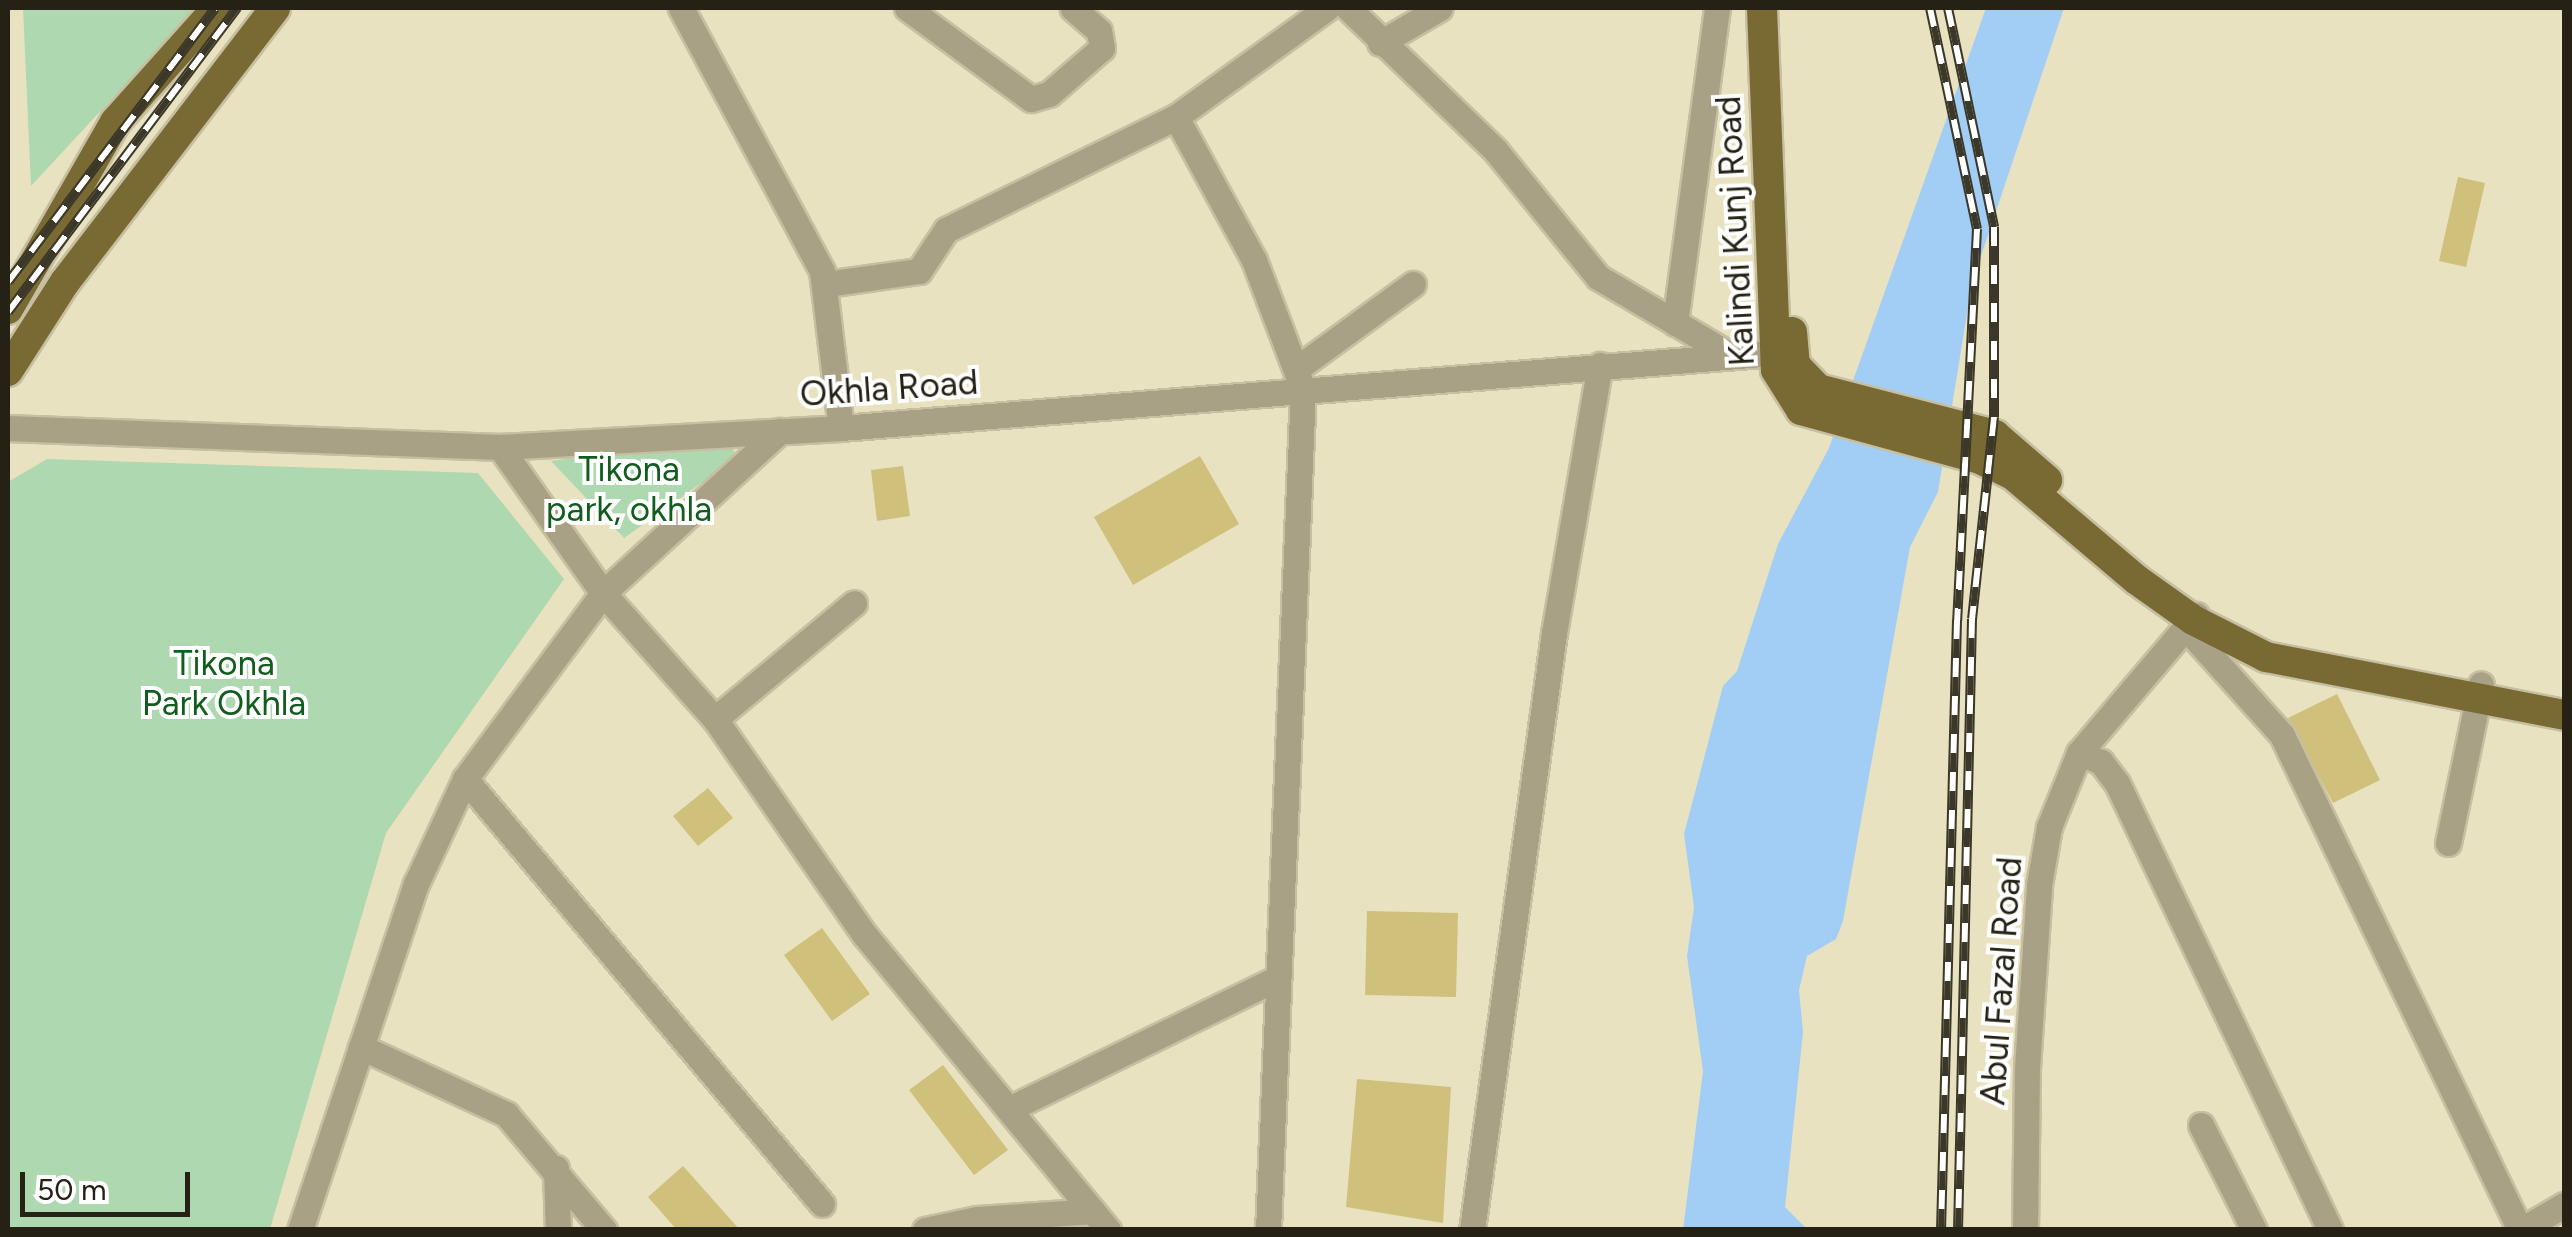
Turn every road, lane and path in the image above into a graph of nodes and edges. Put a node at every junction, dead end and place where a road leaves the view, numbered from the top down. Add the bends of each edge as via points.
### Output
1 (216, 8) edge
2 (276, 8) edge
3 (681, 8) edge
4 (906, 8) edge
5 (1073, 8) edge
6 (1326, 8) edge
7 (1348, 8) edge
8 (1440, 8) edge
9 (1717, 8) edge
10 (1762, 8) edge
11 (1777, 8) edge
12 (1380, 43) junction
13 (1176, 117) junction
14 (826, 284) junction
15 (1412, 284) dead end
16 (8, 309) edge
17 (1674, 323) junction
18 (1728, 352) junction
19 (1775, 353) junction
20 (1600, 365) junction
21 (8, 372) edge
22 (1301, 378) junction
23 (1820, 405) junction
24 (8, 428) edge
25 (841, 428) junction
26 (780, 432) junction
27 (500, 447) junction
28 (604, 593) junction
29 (854, 602) dead end
30 (2193, 619) junction
31 (2479, 692) junction
32 (2564, 700) edge
33 (2564, 715) edge
34 (715, 718) junction
35 (2080, 753) junction
36 (465, 778) junction
37 (2448, 843) dead end
38 (1277, 978) junction
39 (361, 1047) junction
40 (1009, 1109) junction
41 (2201, 1124) dead end
42 (556, 1168) junction
43 (822, 1204) dead end
44 (2564, 1205) edge
45 (1100, 1220) edge
46 (300, 1230) edge
47 (558, 1230) edge
48 (604, 1230) edge
49 (925, 1230) edge
50 (1268, 1230) edge
51 (1472, 1230) edge
52 (2025, 1230) edge
53 (2254, 1230) edge
54 (2330, 1230) edge
55 (2521, 1230) edge

1 - 16 main road via 115,122
2 - 21 main road via 64,282
3 - 14 street
4 - 5 street via 1031,99 1048,94 1102,48 1100,31
6 - 13 street
7 - 12 street
8 - 12 street
9 - 17 street
10 - 19 main road, Kalindi Kunj Road
11 - 23 main road, Kalindi Kunj Road via 1793,357
12 - 17 street via 1496,151 1598,277
13 - 14 street via 946,230 919,271
13 - 22 street via 1254,260
14 - 25 street
15 - 22 street
17 - 18 street
18 - 19 street, Okhla Road
18 - 20 street, Okhla Road
19 - 23 main road, Kalindi Kunj Road via 1781,385
20 - 22 street, Okhla Road
20 - 51 street via 1554,633
22 - 25 street, Okhla Road
22 - 38 street
23 - 30 main road via 1958,438 2100,538
24 - 27 street, Okhla Road
25 - 26 street, Okhla Road
26 - 27 street, Okhla Road
26 - 28 street
27 - 28 street
28 - 34 street
28 - 36 street
29 - 34 street
30 - 31 main road
30 - 35 street, Abul Fazal Road
30 - 55 street via 2282,735
31 - 32 main road
31 - 33 main road
31 - 37 street
34 - 40 street via 864,934
35 - 52 street, Abul Fazal Road via 2049,828 2038,885
35 - 54 street via 2101,762 2117,783
36 - 39 street via 430,845
36 - 43 street
38 - 40 street
38 - 50 street
39 - 42 street via 485,1100 530,1135
39 - 46 street
40 - 45 street
41 - 53 street
42 - 47 street
42 - 48 street
44 - 55 street
45 - 49 street via 976,1218

